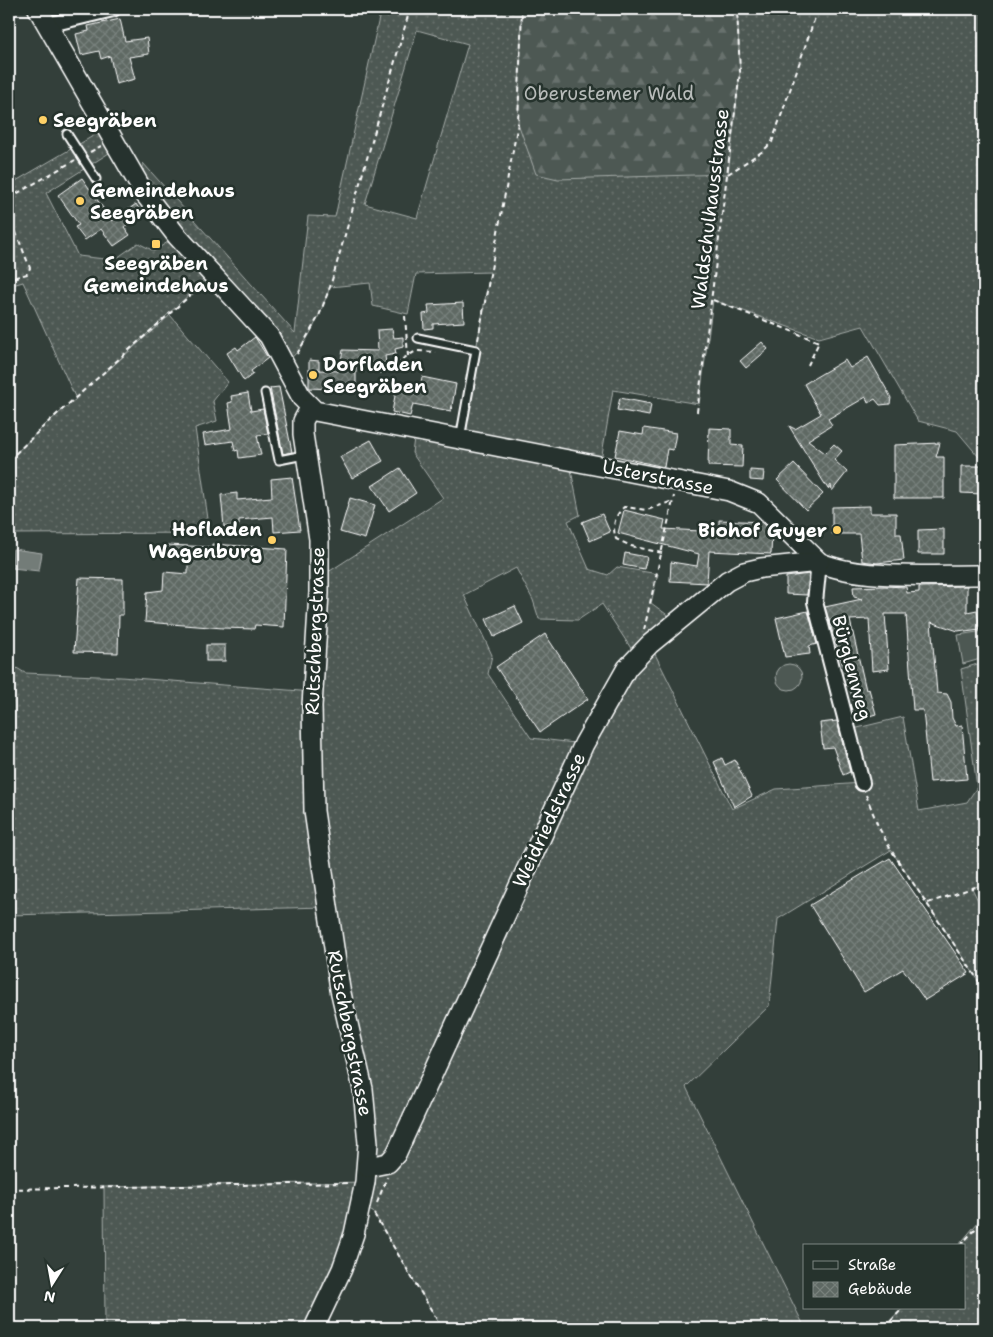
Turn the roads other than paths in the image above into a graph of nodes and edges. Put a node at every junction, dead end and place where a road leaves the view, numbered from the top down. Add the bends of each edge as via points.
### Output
1 (113, 9) edge
2 (42, 17) edge
3 (67, 134) dead end
4 (96, 179) dead end
5 (418, 338) dead end
6 (265, 393) dead end
7 (310, 408) junction
8 (460, 439) junction
9 (307, 454) junction
10 (819, 562) junction
11 (984, 574) edge
12 (862, 783) road end
13 (366, 1174) junction
14 (314, 1328) edge

1 - 2 street
2 - 7 street via 153,205 212,276 269,336
3 - 4 lane
5 - 8 lane via 476,350
6 - 9 lane via 279,460
7 - 8 street, Usterstrasse
7 - 9 street, Rutschbergstrasse via 303,427
8 - 10 street, Usterstrasse via 729,491 760,503
9 - 13 street, Rutschbergstrasse via 319,539 312,706 314,811 340,988 363,1089
10 - 11 street, Usterstrasse via 860,573
10 - 12 street, Bürglenweg via 815,602
10 - 13 street, Weidriedstrasse via 761,568 727,581 650,644 627,668 584,744 396,1154 388,1163
13 - 14 street, Rutschbergstrasse via 354,1234 342,1269

